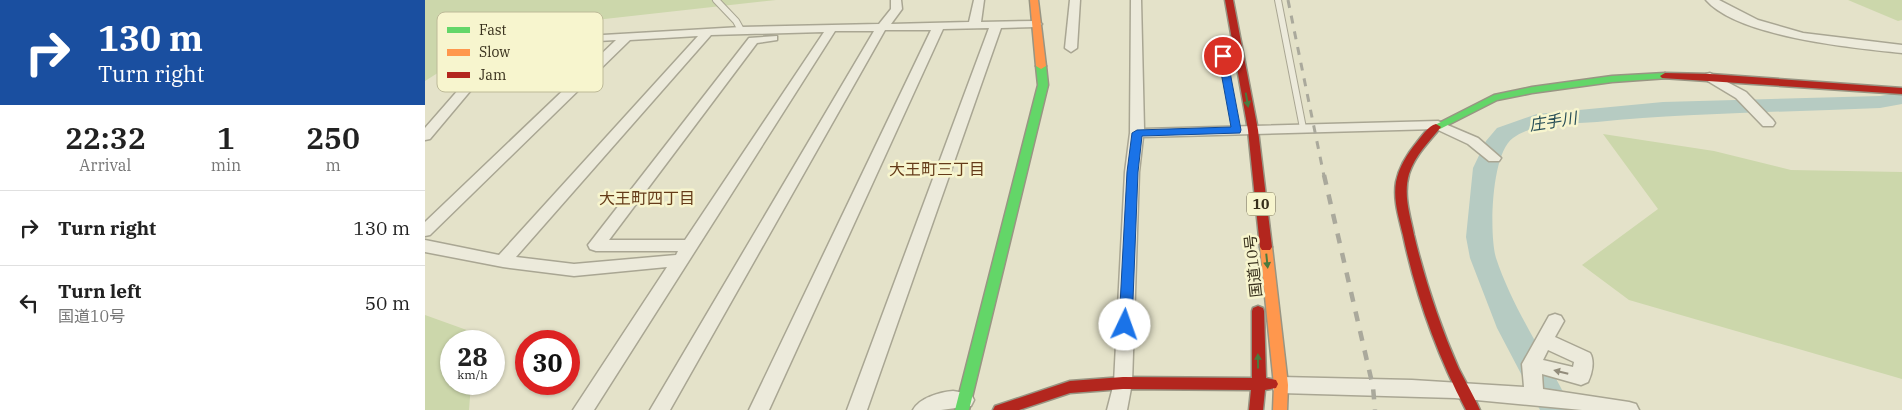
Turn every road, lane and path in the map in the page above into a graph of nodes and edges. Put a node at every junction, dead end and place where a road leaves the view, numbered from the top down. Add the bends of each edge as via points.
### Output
1 (716, 0) edge
2 (896, 0) edge
3 (979, 0) edge
4 (1034, 0) edge
5 (1075, 0) edge
6 (1135, 0) edge
7 (1229, 0) edge
8 (1278, 0) edge
9 (1711, 0) edge
10 (1037, 24) junction
11 (996, 26) junction
12 (938, 27) junction
13 (974, 27) junction
14 (881, 28) junction
15 (741, 30) junction
16 (830, 31) junction
17 (707, 33) junction
18 (627, 36) junction
19 (603, 37) edge
20 (1071, 48) dead end
21 (1902, 49) edge
22 (603, 59) edge
23 (1710, 77) junction
24 (1902, 91) edge
25 (463, 92) edge
26 (569, 92) edge
27 (1767, 123) dead end
28 (1438, 126) junction
29 (1303, 128) junction
30 (1253, 130) junction
31 (1137, 133) junction
32 (425, 136) edge
33 (1494, 158) dead end
34 (425, 231) edge
35 (425, 246) edge
36 (685, 253) junction
37 (503, 261) junction
38 (1258, 302) dead end
39 (1555, 321) dead end
40 (1544, 340) junction
41 (1531, 364) junction
42 (1123, 383) junction
43 (1259, 384) junction
44 (1281, 385) junction
45 (1461, 389) junction
46 (1526, 395) junction
47 (963, 405) edge
48 (583, 410) edge
49 (660, 410) edge
50 (759, 410) edge
51 (857, 410) edge
52 (923, 410) edge
53 (1000, 410) edge
54 (1117, 410) edge
55 (1256, 410) edge
56 (1280, 410) edge
57 (1473, 410) edge
58 (1629, 410) edge

1 - 15 lane
2 - 14 street via 897,8
3 - 13 street
4 - 10 main road
5 - 20 street
6 - 31 street
7 -> 30 main road, 国道10号 / 10
8 - 29 lane
9 - 21 street via 1748,18 1796,34
10 - 11 street
10 - 47 main road via 1043,85
11 - 13 street
11 - 51 street
12 - 13 street
12 - 14 street
12 - 50 street
14 - 16 street
14 - 49 street
15 - 16 street
15 - 17 street
16 - 36 street
16 - 36 street via 753,40 596,245
17 - 18 street
17 - 37 street
18 - 19 street
18 - 22 street
23 - 24 main road
23 - 27 street via 1741,95
23 - 28 main road via 1612,79 1532,90 1494,98
25 - 32 street
26 - 34 street
28 - 29 street
28 - 33 street via 1473,141
28 - 45 main road via 1417,146 1408,160 1401,192 1421,287
29 - 30 street
30 - 31 street
30 -> 44 main road, 国道10号 / 10
31 - 42 street via 1132,172
35 - 37 street
36 - 37 street via 574,270
36 - 48 street
43 -> 38 main road, 国道10号
39 - 40 street
40 - 41 street
40 -> 41 street via 1584,358 1581,377
41 - 46 street
42 - 43 main road
42 - 53 main road via 1069,387
42 - 54 street
43 - 44 main road
43 - 55 main road, 国道10号
44 - 45 street
44 - 56 main road, 国道10号 / 10
45 - 46 street
45 - 57 main road
46 - 58 street
47 - 52 street via 956,398 943,400

